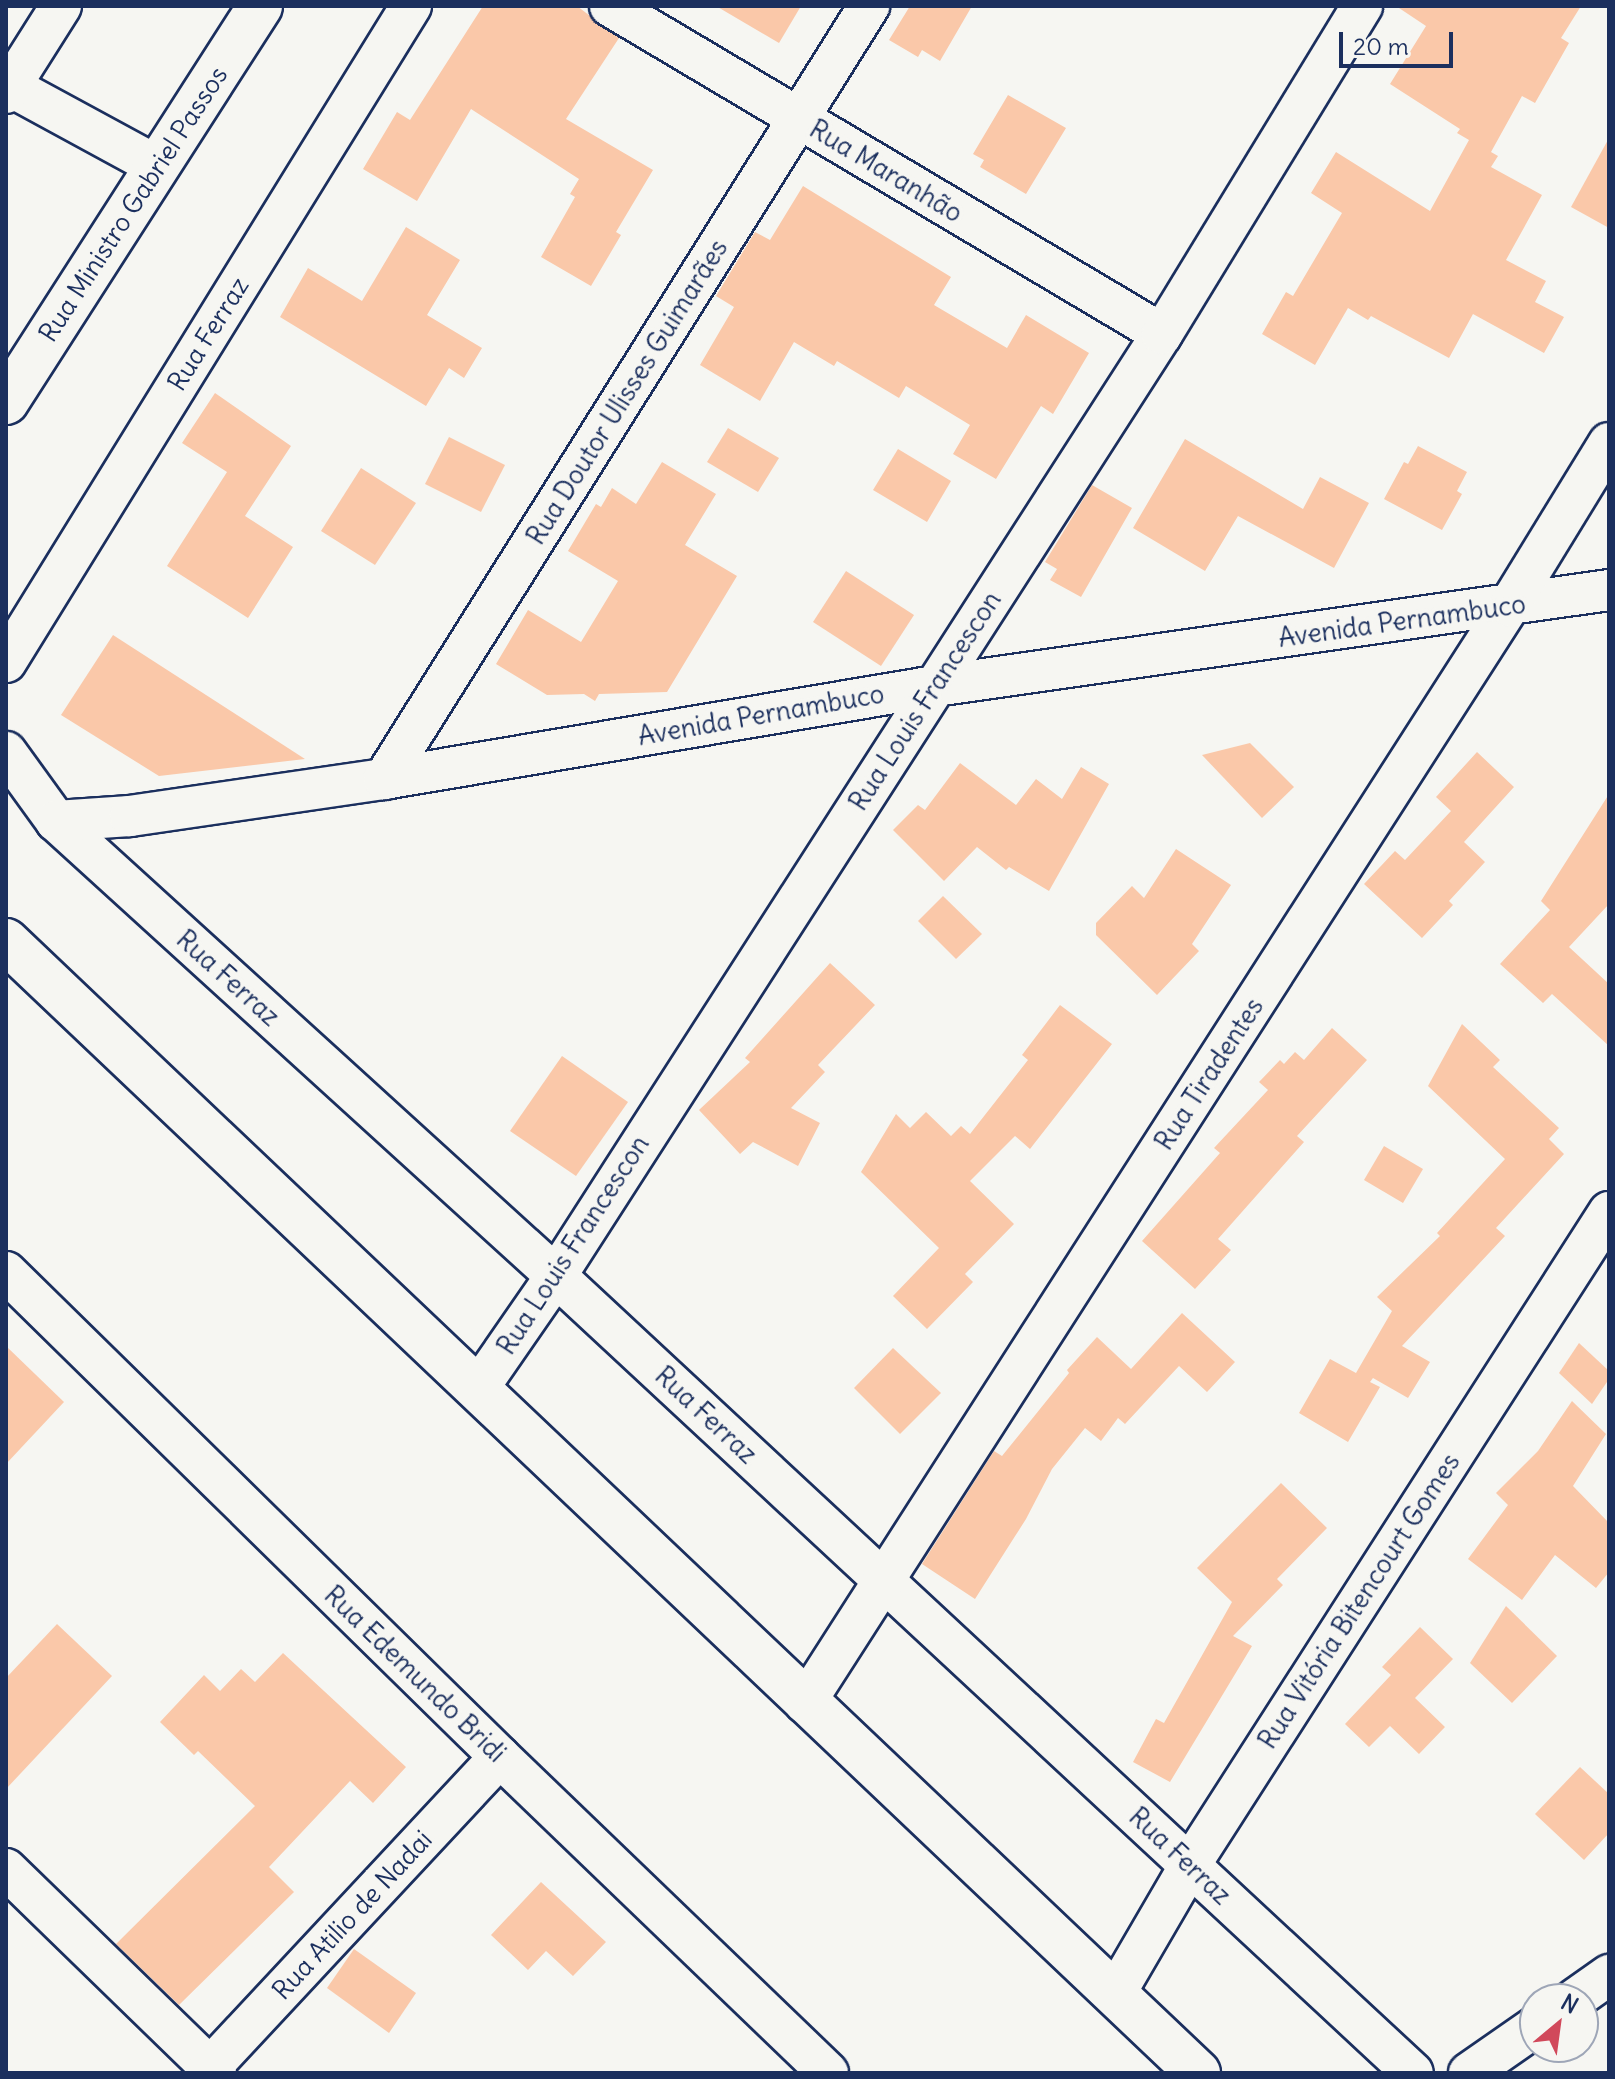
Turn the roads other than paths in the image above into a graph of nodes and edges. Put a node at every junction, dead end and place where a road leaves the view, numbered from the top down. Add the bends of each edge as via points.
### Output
1 (61, 6) edge
2 (260, 6) edge
3 (411, 6) edge
4 (610, 6) edge
5 (869, 6) edge
6 (1362, 6) edge
7 (7, 88) edge
8 (798, 119) junction
9 (157, 166) junction
10 (1162, 334) junction
11 (6, 402) edge
12 (1609, 443) edge
13 (1609, 590) edge
14 (1509, 606) junction
15 (6, 662) edge
16 (935, 686) junction
17 (6, 752) edge
18 (384, 779) junction
19 (56, 821) junction
20 (6, 941) edge
21 (1609, 1212) edge
22 (6, 1272) edge
23 (556, 1276) junction
24 (477, 1390) junction
25 (885, 1582) junction
26 (805, 1703) junction
27 (500, 1757) junction
28 (1190, 1865) junction
29 (6, 1869) edge
30 (1115, 1994) junction
31 (1519, 2038) edge
32 (211, 2071) edge
33 (828, 2073) edge
34 (1198, 2073) edge
35 (1413, 2073) edge
36 (1469, 2073) edge

1 - 7 street
2 - 9 main road, Rua Ministro Gabriel Passos
3 - 15 street, Rua Ferraz
4 - 8 street, Rua Maranhão
5 - 8 street, Rua Doutor Ulisses Guimarães
6 - 10 street, Rua Louis Francescon
7 - 9 street
8 - 10 street, Rua Maranhão
8 - 18 street, Rua Doutor Ulisses Guimarães
9 - 11 main road, Rua Ministro Gabriel Passos
10 - 16 street, Rua Louis Francescon
12 - 14 street, Rua Tiradentes
13 - 14 street, Avenida Pernambuco
14 - 16 street, Avenida Pernambuco
14 - 25 street, Rua Tiradentes
16 - 18 street, Avenida Pernambuco
16 - 23 street, Rua Louis Francescon
17 - 19 street, Rua Ferraz
18 - 19 street, Avenida Pernambuco via 130,816
19 - 23 street, Rua Ferraz
20 - 24 main road
21 - 28 street, Rua Vitória Bitencourt Gomes
22 - 27 street, Rua Edemundo Bridi
23 - 24 street, Rua Louis Francescon
23 - 25 street, Rua Ferraz
24 - 26 main road
25 - 26 street, Rua Tiradentes
25 - 28 street, Rua Ferraz
26 - 30 main road
27 - 32 street, Rua Atilio de Nadai
27 - 33 street, Rua Edemundo Bridi
28 - 30 street, Rua Vitória Bitencourt Gomes
28 - 35 street, Rua Ferraz
29 - 32 street
30 - 34 main road
31 - 36 street

